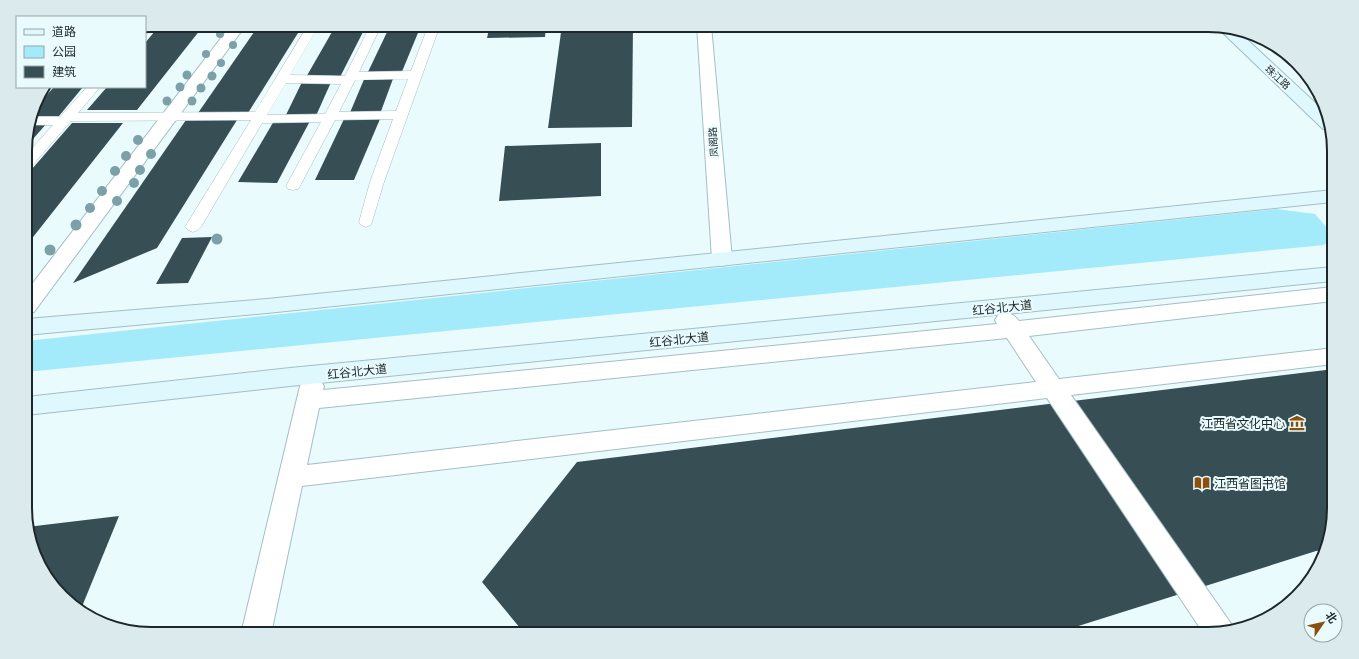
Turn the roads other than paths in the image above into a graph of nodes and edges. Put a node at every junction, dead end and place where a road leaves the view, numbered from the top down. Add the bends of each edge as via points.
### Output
1 (234, 32) edge
2 (309, 32) edge
3 (373, 32) edge
4 (432, 32) edge
5 (705, 32) edge
6 (1233, 34) edge
7 (416, 75) junction
8 (350, 78) junction
9 (282, 79) junction
10 (93, 88) edge
11 (402, 115) junction
12 (170, 116) junction
13 (330, 117) junction
14 (259, 118) junction
15 (65, 119) junction
16 (1323, 119) edge
17 (36, 120) edge
18 (32, 156) edge
19 (293, 186) dead end
20 (1327, 197) edge
21 (366, 222) dead end
22 (193, 227) dead end
23 (722, 259) junction
24 (1327, 275) edge
25 (1327, 295) edge
26 (32, 299) edge
27 (997, 307) junction
28 (32, 326) edge
29 (1012, 330) junction
30 (1327, 357) edge
31 (314, 375) junction
32 (1053, 389) junction
33 (309, 400) junction
34 (32, 405) edge
35 (292, 477) junction
36 (258, 627) edge
37 (1217, 627) edge

1 - 12 street
2 - 9 lane
3 - 8 lane
4 - 7 lane
5 - 23 street, 凤阁路
6 - 16 main road, 珠江路
7 - 8 lane
7 - 11 lane
8 - 9 lane
8 - 13 lane
9 - 14 lane
10 - 15 lane
11 - 13 lane
11 - 21 lane via 377,182
12 - 14 lane
12 - 15 lane
12 - 26 street
13 - 14 lane
13 - 19 lane
14 - 22 lane
15 - 17 lane
15 - 18 lane
20 - 23 main road
23 - 28 main road via 267,306
24 - 27 main road, 红谷北大道
25 - 29 street
27 - 29 street
27 - 31 main road, 红谷北大道
29 - 32 street
29 - 33 street
30 - 32 street
31 - 33 street
31 - 34 main road, 红谷北大道
32 - 35 street
32 - 37 street
33 - 35 street
35 - 36 street

